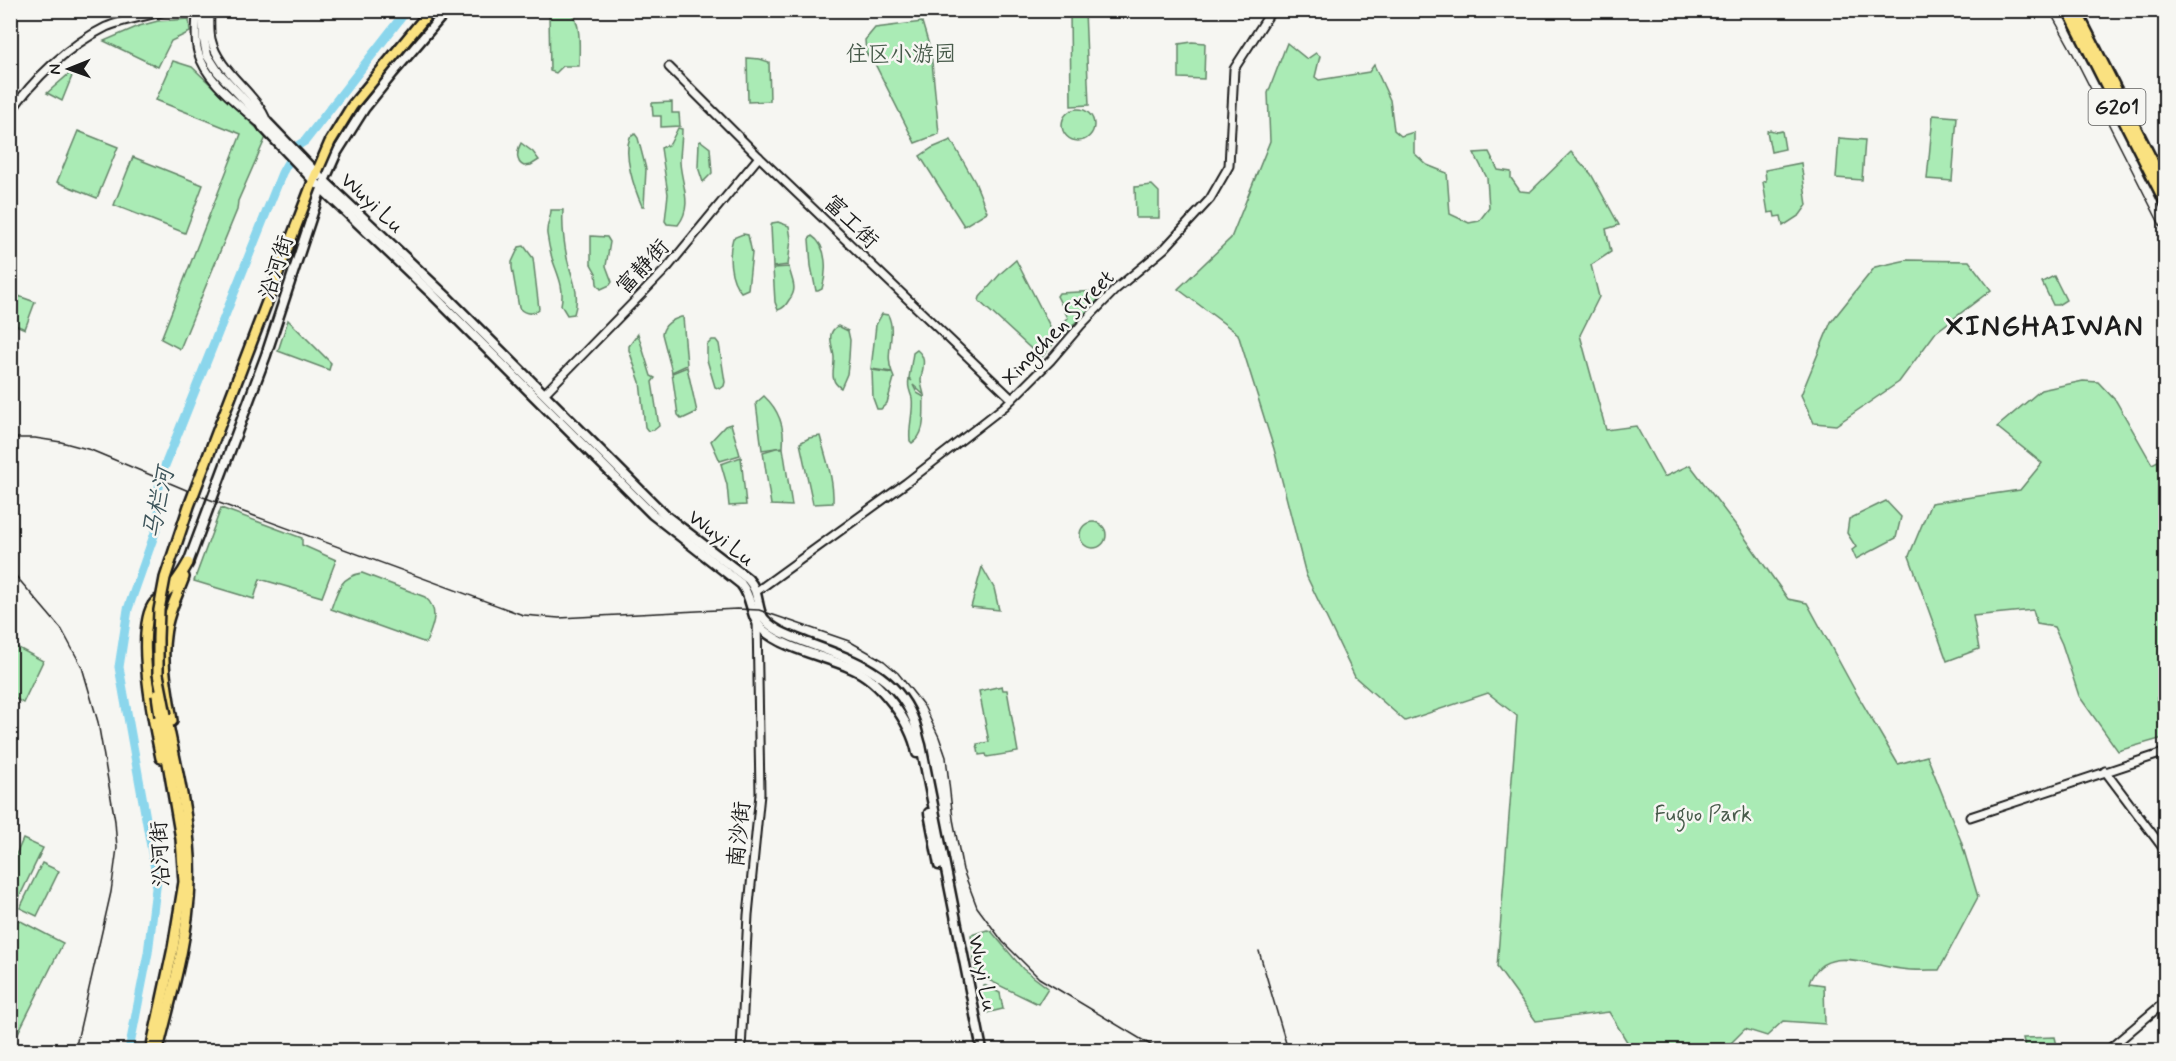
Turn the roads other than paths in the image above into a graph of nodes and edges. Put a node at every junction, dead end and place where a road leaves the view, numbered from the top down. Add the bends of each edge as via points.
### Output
1 (169, 10) edge
2 (197, 10) edge
3 (204, 10) edge
4 (210, 10) edge
5 (424, 10) edge
6 (431, 10) edge
7 (447, 10) edge
8 (1272, 10) edge
9 (2068, 10) edge
10 (2076, 10) edge
11 (669, 67) dead end
12 (10, 113) edge
13 (265, 124) junction
14 (759, 157) junction
15 (321, 182) junction
16 (2166, 188) edge
17 (2166, 204) edge
18 (545, 393) junction
19 (1012, 399) junction
20 (188, 563) junction
21 (757, 591) junction
22 (163, 597) junction
23 (759, 610) junction
24 (756, 622) junction
25 (165, 634) junction
26 (163, 715) junction
27 (2166, 753) edge
28 (2104, 771) junction
29 (1970, 817) dead end
30 (187, 830) junction
31 (2166, 852) edge
32 (184, 882) junction
33 (168, 988) junction
34 (2166, 1001) edge
35 (150, 1050) edge
36 (159, 1050) edge
37 (741, 1050) edge
38 (976, 1050) edge
39 (982, 1050) edge
40 (2109, 1050) edge

1 - 12 street via 107,27 83,41 25,91
2 - 13 street via 196,45 203,65 213,79
3 - 13 main road via 207,55
4 - 13 street via 211,39 216,52 262,109
5 - 26 highway, bridge via 349,103 327,140 185,504 161,577 155,610 154,675
6 - 26 highway, bridge via 352,106 330,142 189,506 165,578 159,610 158,674
7 - 15 main road, 沿河街 via 364,109
8 - 19 street, Xingchen Street via 1234,69 1229,166 1210,199 1165,248 1109,296
9 - 17 highway, G201
10 - 16 highway, G201
11 - 14 street, 富工街
13 - 15 main road, bridge
14 - 18 street, 富静街 via 668,268
14 - 19 street, 富工街
15 - 18 main road, Wuyi Lu via 423,273
15 - 20 main road, 沿河街 via 266,355
15 - 24 main road, Wuyi Lu via 652,514 741,584 751,600
18 - 21 main road, Wuyi Lu via 666,516 748,579
19 - 21 street, Xingchen Street via 906,483
20 - 22 highway
20 - 25 highway
21 - 23 main road, Wuyi Lu
22 - 25 highway via 168,601
22 - 32 highway via 153,604 147,624 149,697
23 - 24 street, 南沙街
23 - 39 main road, Wuyi Lu via 766,622 779,630 859,663 885,679 914,718
24 - 37 street, 南沙街 via 760,794 748,915
24 - 38 main road, Wuyi Lu via 788,644 852,668 898,710 909,729 916,746
25 - 30 highway via 164,663
26 - 30 highway, 沿河街
26 - 32 highway, 沿河街
27 - 28 street
28 - 29 street
28 - 31 street
30 - 33 highway, 沿河街 via 191,882 183,947
32 - 33 highway, 沿河街
33 - 35 highway
33 - 36 highway
34 - 40 street

